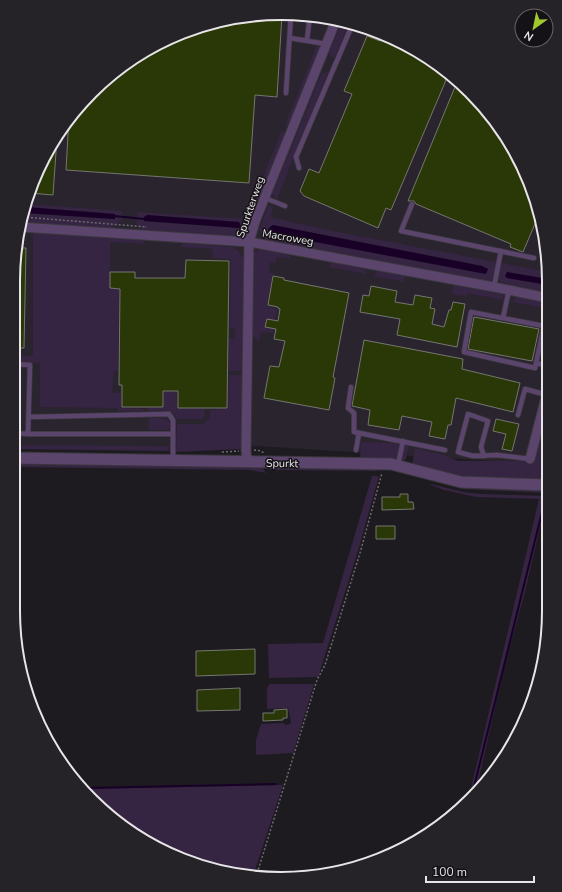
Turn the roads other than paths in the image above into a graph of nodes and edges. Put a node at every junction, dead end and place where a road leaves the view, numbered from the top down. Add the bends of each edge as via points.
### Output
1 (291, 21) edge
2 (309, 22) edge
3 (334, 25) edge
4 (350, 29) edge
5 (290, 38) junction
6 (307, 40) junction
7 (326, 44) junction
8 (286, 93) dead end
9 (299, 168) dead end
10 (265, 198) junction
11 (412, 204) dead end
12 (285, 206) dead end
13 (26, 227) edge
14 (249, 242) junction
15 (501, 251) junction
16 (534, 258) dead end
17 (494, 287) junction
18 (509, 290) junction
19 (542, 297) edge
20 (503, 318) junction
21 (542, 326) edge
22 (542, 335) edge
23 (536, 363) junction
24 (20, 364) edge
25 (542, 364) edge
26 (351, 388) dead end
27 (542, 391) edge
28 (542, 412) edge
29 (518, 415) dead end
30 (29, 417) junction
31 (20, 433) edge
32 (358, 433) junction
33 (28, 434) junction
34 (173, 434) junction
35 (402, 441) junction
36 (356, 450) dead end
37 (445, 450) dead end
38 (484, 456) junction
39 (20, 458) edge
40 (530, 459) joint
41 (172, 461) junction
42 (247, 462) junction
43 (398, 465) junction
44 (542, 485) edge

1 - 5 lane
2 - 6 lane
3 - 7 street, Spurkterweg
4 - 9 lane via 296,157
5 - 6 lane
5 - 8 lane
6 - 7 lane
7 - 10 street, Spurkterweg
10 - 12 lane
10 - 14 street, Spurkterweg
11 - 15 lane via 401,231
13 - 14 street, Macroweg
14 - 17 street, Macroweg
14 - 42 street, Spurkterweg
15 - 16 lane
15 - 17 lane
17 - 18 street, Macroweg
18 - 19 street, Macroweg
18 - 20 lane
20 - 21 lane
20 - 23 lane via 471,312 464,352 535,368
22 - 23 lane
23 - 25 lane
24 - 30 lane via 30,365
26 - 32 lane via 348,408 354,413 354,432
27 - 29 lane via 525,389
28 - 40 street
30 - 33 lane
30 - 34 lane via 169,414 173,420
31 - 33 lane
32 - 35 lane
32 - 36 lane
33 - 34 lane
34 - 41 lane
35 - 37 lane
35 - 43 lane
38 - 38 lane via 458,452 468,414 488,421 481,447
38 - 40 lane
39 - 41 street, Spurkt
41 - 42 street, Spurkt
42 - 43 street, Spurkt
43 - 44 street, Spurkt via 461,482

